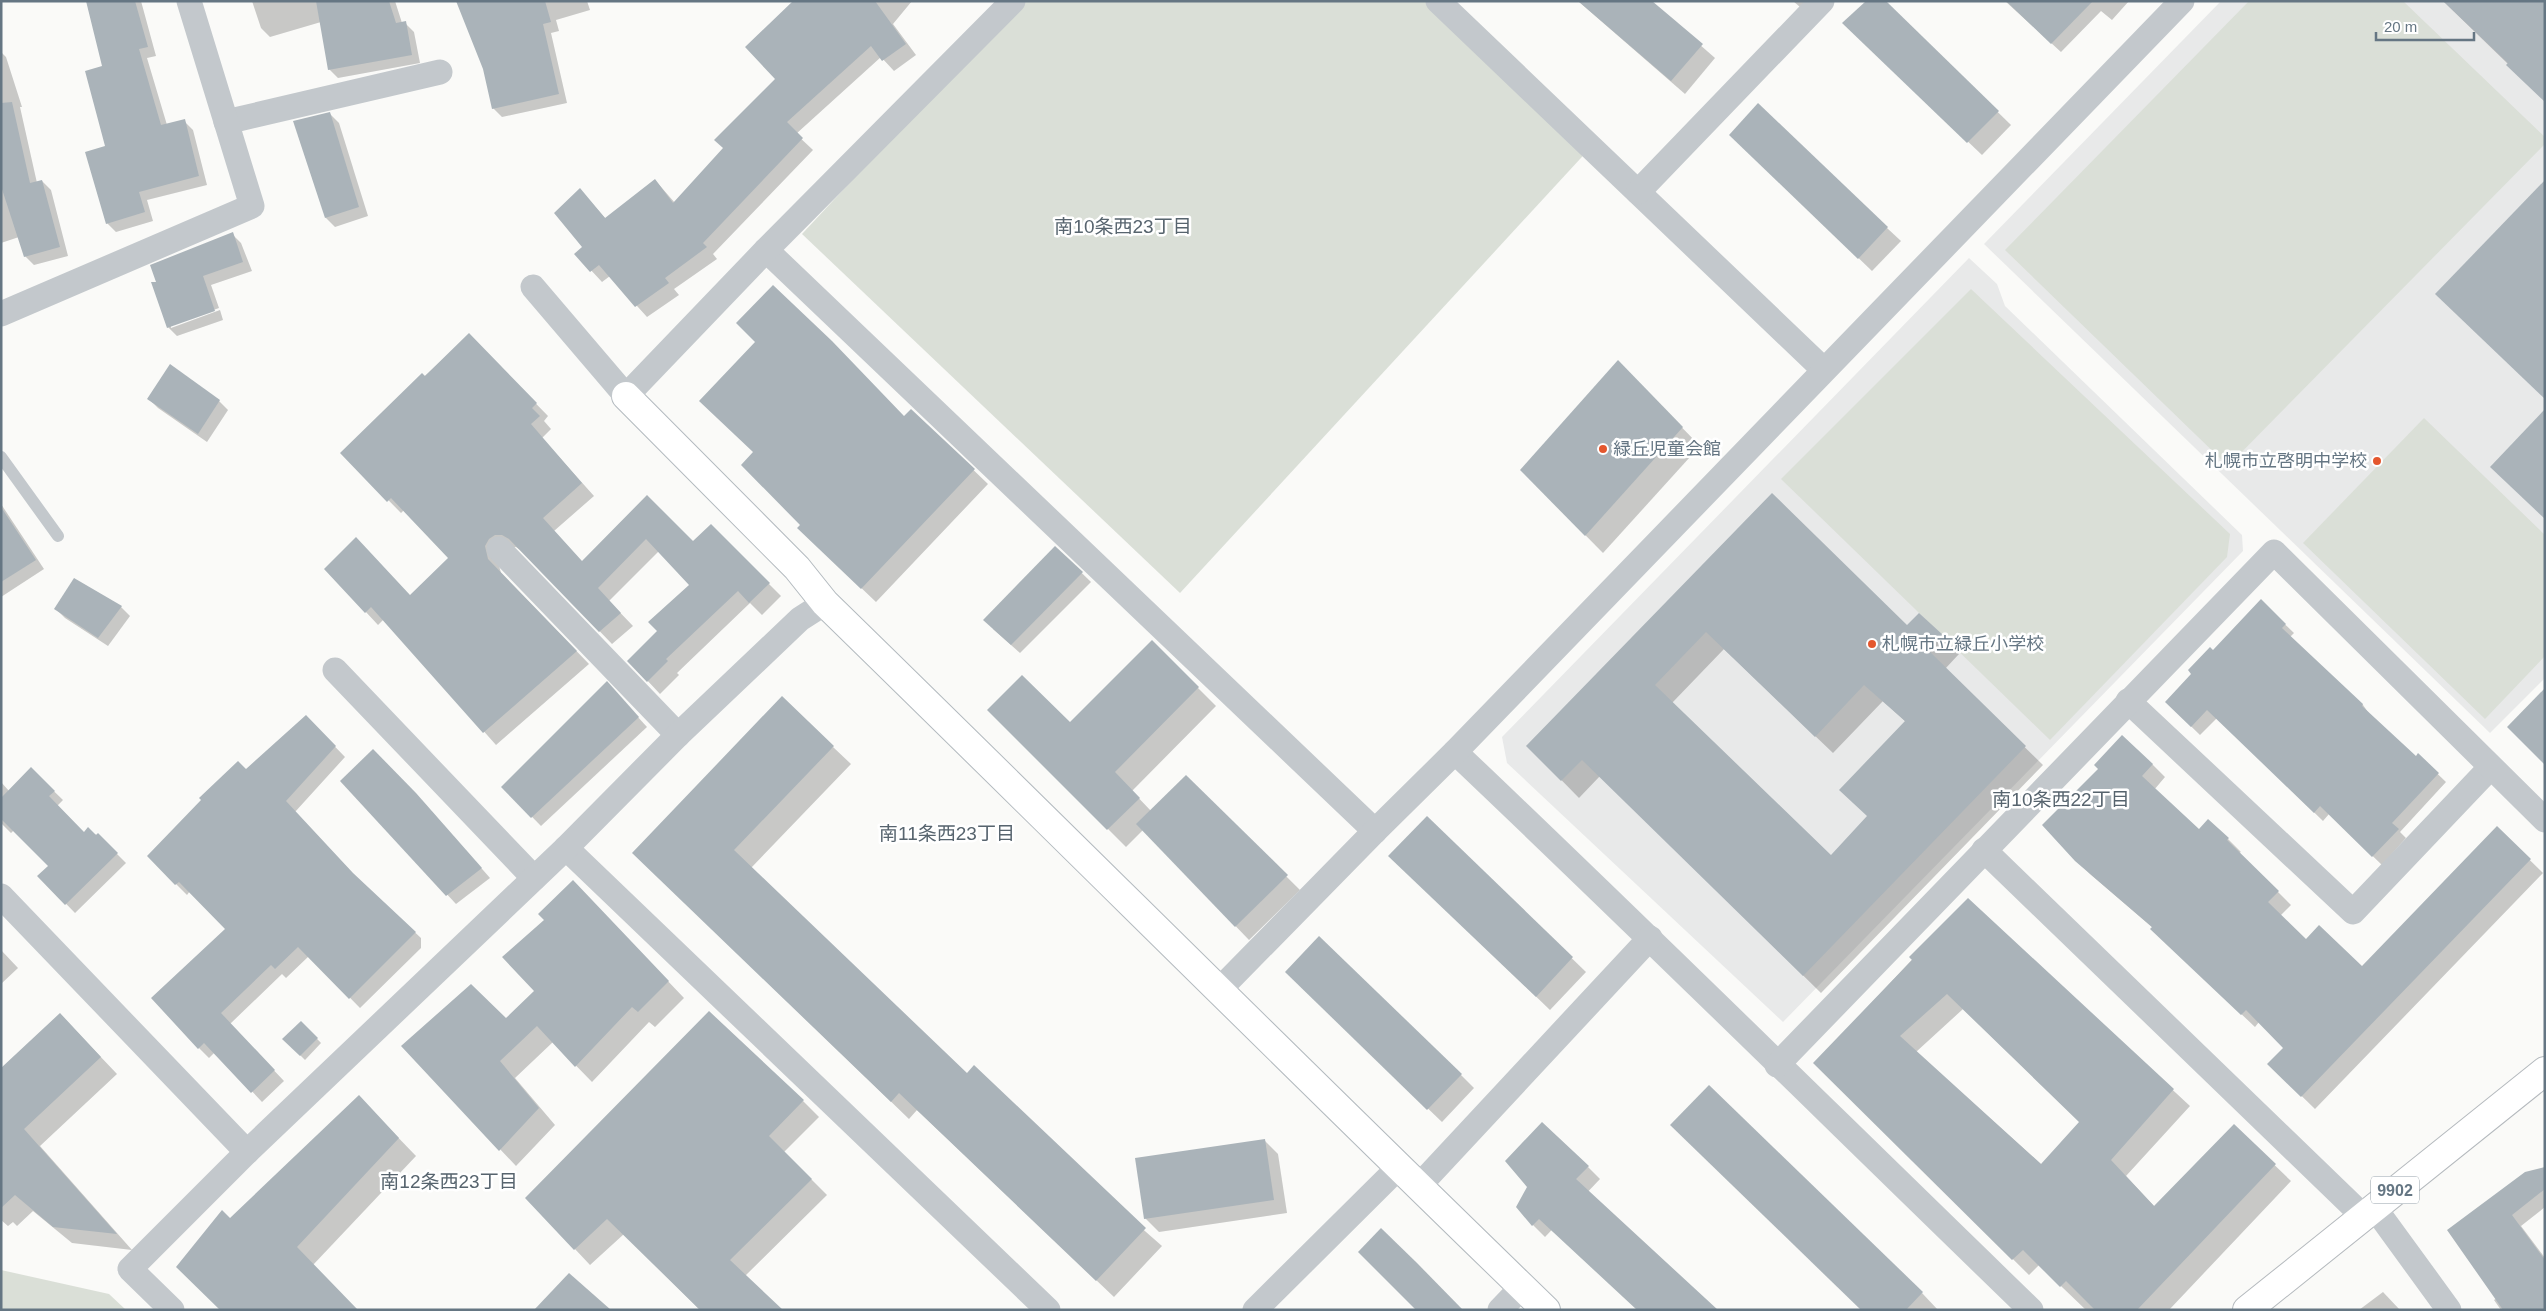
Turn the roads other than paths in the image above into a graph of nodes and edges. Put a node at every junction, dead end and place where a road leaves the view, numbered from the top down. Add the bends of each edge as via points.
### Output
1 (188, 1) edge
2 (1013, 1) edge
3 (1438, 1) edge
4 (1822, 1) edge
5 (2182, 1) edge
6 (440, 72) dead end
7 (226, 122) junction
8 (1638, 192) junction
9 (766, 250) junction
10 (533, 287) dead end
11 (1, 314) edge
12 (1824, 369) junction
13 (626, 396) junction
14 (1, 457) edge
15 (58, 536) dead end
16 (499, 548) dead end
17 (825, 603) junction
18 (335, 670) dead end
19 (2128, 701) junction
20 (678, 735) junction
21 (1455, 752) junction
22 (2490, 768) junction
23 (2545, 820) edge
24 (1375, 831) junction
25 (566, 848) junction
26 (1984, 850) junction
27 (534, 878) junction
28 (1, 896) edge
29 (1650, 938) junction
30 (1220, 989) junction
31 (1777, 1065) junction
32 (2545, 1071) edge
33 (247, 1152) junction
34 (1398, 1168) junction
35 (1418, 1187) junction
36 (2369, 1211) junction
37 (1522, 1287) junction
38 (172, 1310) edge
39 (1048, 1310) edge
40 (1255, 1310) edge
41 (1500, 1310) edge
42 (1546, 1310) edge
43 (2031, 1310) edge
44 (2246, 1310) edge
45 (2449, 1310) edge

1 - 7 street
2 - 9 street
3 - 8 street
4 - 8 street
5 - 12 street
6 - 7 street
7 - 11 street via 252,206
8 - 12 street
9 - 13 street
9 - 24 street
10 - 13 street
12 - 21 street
13 - 17 street via 797,568
14 - 15 lane
16 - 20 street
17 - 20 street via 800,619
17 - 30 street
18 - 27 street
19 - 22 street via 2353,912
19 - 22 street via 2274,552
19 - 26 street
20 - 25 street
21 - 24 street
21 - 29 street
22 - 23 street
24 - 30 street
25 - 27 street
25 - 39 street
26 - 31 street
26 - 36 street
27 - 33 street
28 - 33 street
29 - 31 street
29 - 35 street
30 - 34 street
31 - 43 street
32 - 36 street, 9902
33 - 38 street via 130,1269
34 - 35 street
34 - 40 street
35 - 37 street
36 - 44 street, 9902
36 - 45 street
37 - 41 street
37 - 42 street

